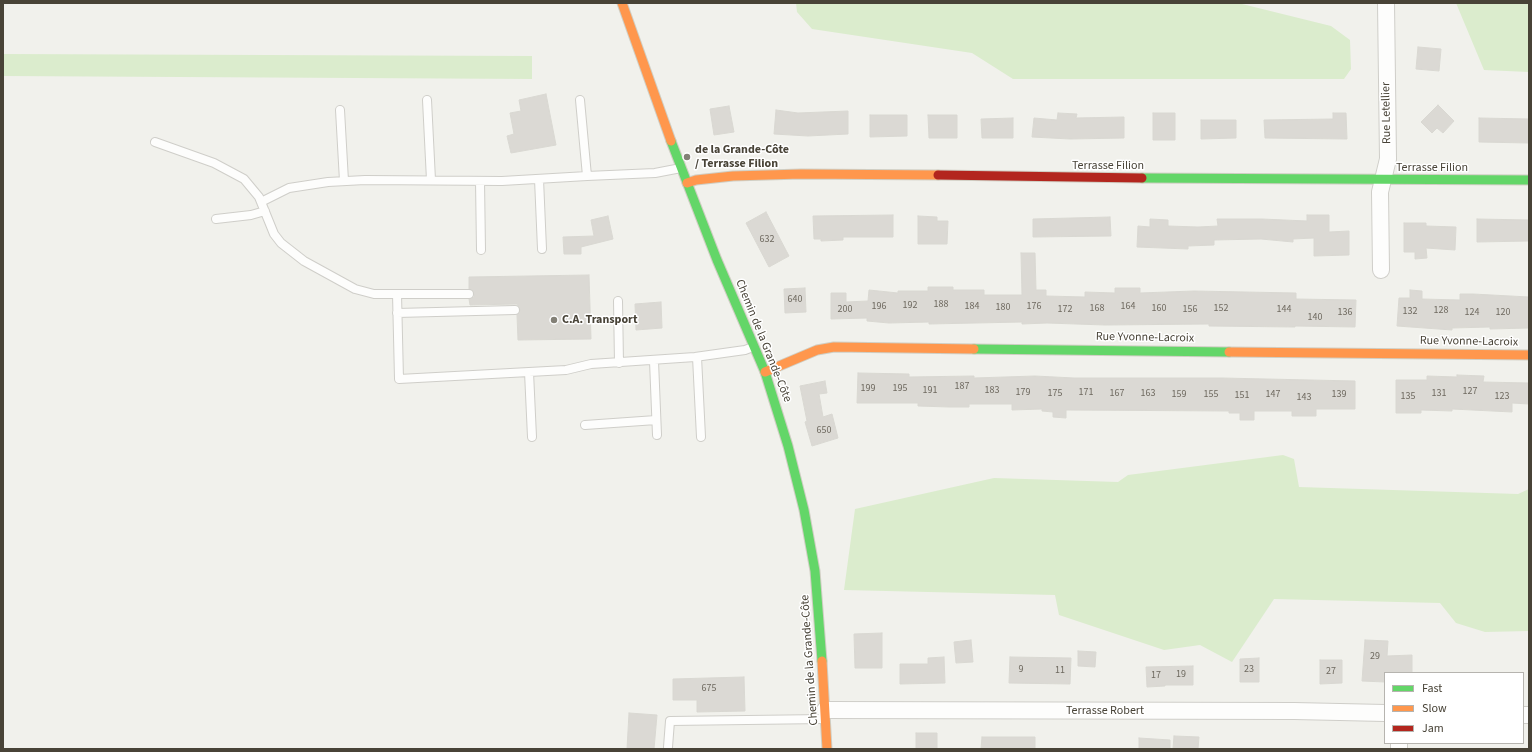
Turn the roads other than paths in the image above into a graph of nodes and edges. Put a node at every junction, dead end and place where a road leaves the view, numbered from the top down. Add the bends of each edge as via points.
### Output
1 (622, 3) edge
2 (1386, 3) edge
3 (427, 100) dead end
4 (580, 100) dead end
5 (340, 110) dead end
6 (155, 142) dead end
7 (681, 168) junction
8 (587, 176) junction
9 (539, 179) junction
10 (344, 180) junction
11 (432, 180) junction
12 (480, 180) junction
13 (1383, 180) junction
14 (1529, 180) edge
15 (687, 183) junction
16 (261, 202) junction
17 (265, 211) junction
18 (216, 219) dead end
19 (542, 248) dead end
20 (481, 250) dead end
21 (1381, 270) dead end
22 (397, 294) junction
23 (469, 294) dead end
24 (618, 301) dead end
25 (515, 310) dead end
26 (397, 313) junction
27 (754, 347) junction
28 (1529, 355) edge
29 (697, 357) junction
30 (654, 361) junction
31 (619, 363) junction
32 (529, 372) junction
33 (765, 372) junction
34 (656, 420) junction
35 (585, 425) dead end
36 (657, 435) dead end
37 (532, 437) dead end
38 (701, 437) dead end
39 (1384, 713) edge
40 (826, 714) junction
41 (668, 747) dead end
42 (827, 749) edge

1 - 7 street, Chemin de la Grande-Côte
2 - 13 street, Rue Letellier via 1388,159
3 - 11 lane
4 - 8 lane
5 - 10 lane
6 - 16 lane via 230,170 249,184
7 - 8 lane via 655,173
7 - 15 street, Chemin de la Grande-Côte
8 - 9 lane
9 - 12 lane
9 - 19 lane
10 - 11 lane
10 - 16 lane via 289,188
11 - 12 lane
12 - 20 lane
13 - 14 street, Terrasse Filion
13 - 15 street, Terrasse Filion via 801,174 733,176
13 - 21 street, Rue Letellier via 1380,205
15 - 27 street, Chemin de la Grande-Côte
16 - 17 lane
17 - 18 lane
17 - 22 lane via 280,243 304,261 355,289 374,294
22 - 23 lane
22 - 26 lane
24 - 31 lane
25 - 26 lane
26 - 32 lane via 399,379
27 - 29 lane
27 - 33 street, Chemin de la Grande-Côte
28 - 33 street, Rue Yvonne-Lacroix via 834,347 817,350
29 - 30 lane
29 - 38 lane
30 - 31 lane
30 - 34 lane
31 - 32 lane
32 - 37 lane
33 - 40 street, Chemin de la Grande-Côte via 792,460 812,552 820,616
34 - 35 lane
34 - 36 lane
39 - 40 street, Terrasse Robert via 1287,711
40 - 41 lane via 670,721
40 - 42 street, Chemin de la Grande-Côte

